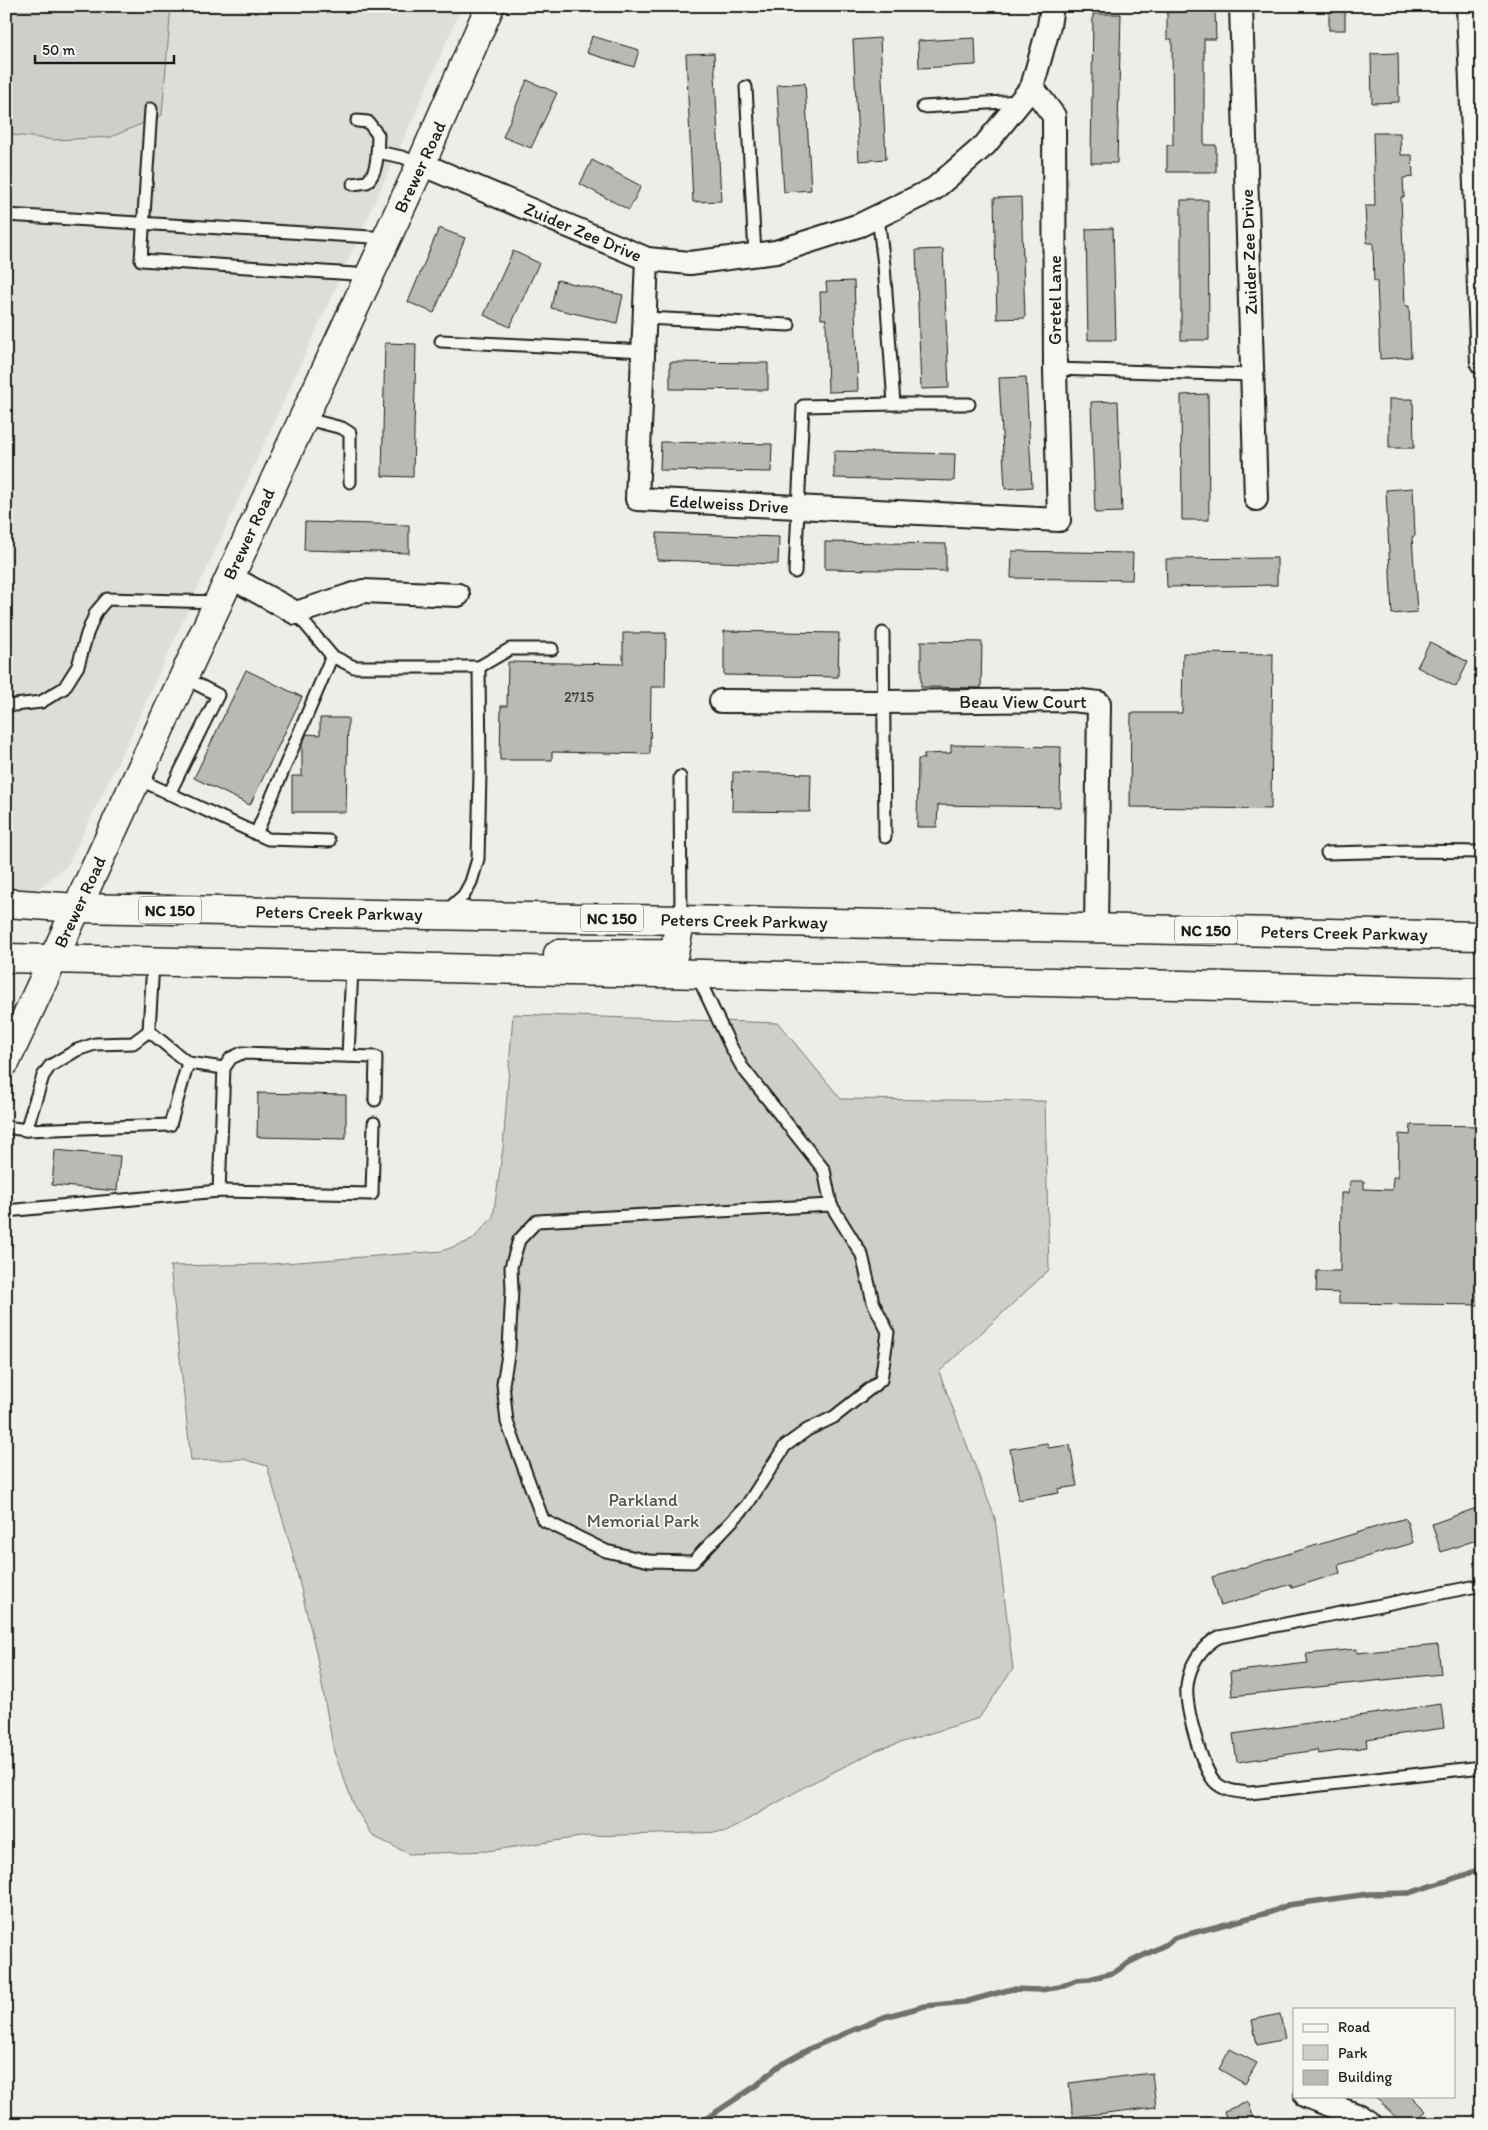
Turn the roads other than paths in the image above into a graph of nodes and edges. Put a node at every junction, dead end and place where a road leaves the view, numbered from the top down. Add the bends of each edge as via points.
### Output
1 (490, 6) edge
2 (1052, 6) edge
3 (1241, 6) edge
4 (1468, 6) edge
5 (746, 87) dead end
6 (1027, 94) junction
7 (923, 107) dead end
8 (150, 108) dead end
9 (357, 121) dead end
10 (377, 152) junction
11 (421, 164) junction
12 (353, 184) dead end
13 (6, 215) edge
14 (878, 217) junction
15 (143, 224) junction
16 (386, 238) junction
17 (755, 255) junction
18 (647, 259) junction
19 (370, 274) junction
20 (645, 318) junction
21 (789, 325) dead end
22 (441, 341) dead end
23 (644, 351) junction
24 (1482, 363) edge
25 (1055, 369) junction
26 (1253, 375) junction
27 (894, 404) junction
28 (969, 404) dead end
29 (303, 418) junction
30 (350, 482) dead end
31 (1256, 499) dead end
32 (799, 508) junction
33 (1059, 520) joint
34 (795, 572) dead end
35 (229, 576) junction
36 (458, 595) dead end
37 (218, 602) junction
38 (296, 613) junction
39 (883, 633) dead end
40 (552, 649) dead end
41 (332, 656) junction
42 (480, 667) junction
43 (183, 677) junction
44 (721, 701) dead end
45 (882, 702) junction
46 (6, 706) edge
47 (680, 777) dead end
48 (136, 778) junction
49 (169, 794) junction
50 (256, 834) junction
51 (885, 837) dead end
52 (329, 841) dead end
53 (1482, 852) edge
54 (1327, 853) dead end
55 (6, 903) edge
56 (77, 908) junction
57 (442, 915) junction
58 (681, 919) junction
59 (1096, 928) junction
60 (1482, 936) edge
61 (6, 958) edge
62 (53, 960) junction
63 (152, 963) junction
64 (358, 967) junction
65 (697, 975) junction
66 (1482, 992) edge
67 (149, 1031) junction
68 (348, 1056) junction
69 (6, 1061) edge
70 (188, 1063) junction
71 (224, 1068) junction
72 (375, 1100) dead end
73 (374, 1123) dead end
74 (6, 1127) edge
75 (26, 1130) junction
76 (219, 1191) junction
77 (831, 1205) junction
78 (6, 1211) edge
79 (1482, 1585) edge
80 (1482, 1768) edge
81 (1311, 2098) edge
82 (1371, 2124) edge

1 - 11 main road, Brewer Road
2 - 6 street, Zuider Zee Drive via 1049,26
3 - 26 street, Zuider Zee Drive
4 - 24 street
5 - 17 lane
6 - 7 lane
6 - 14 street, Zuider Zee Drive via 985,145 934,190
6 - 25 street, Gretel Lane via 1054,116
8 - 15 lane
9 - 10 lane via 368,122 378,135
10 - 11 lane
10 - 12 lane via 372,178
11 - 16 main road, Brewer Road
11 - 18 street, Zuider Zee Drive
13 - 15 lane
14 - 17 street, Zuider Zee Drive via 776,252
14 - 27 lane
15 - 16 lane
15 - 19 lane via 141,260
16 - 19 main road, Brewer Road
17 - 18 street, Zuider Zee Drive via 690,263
18 - 20 street, Edelweiss Drive
19 - 29 main road, Brewer Road
20 - 21 lane
20 - 23 street, Edelweiss Drive
22 - 23 lane
23 - 32 street, Edelweiss Drive via 637,499
25 - 26 lane
25 - 33 street, Gretel Lane
26 - 31 street, Zuider Zee Drive
27 - 28 lane
27 - 32 lane via 803,406
29 - 30 lane via 350,433
29 - 35 main road, Brewer Road
32 - 33 street, Edelweiss Drive
32 - 34 lane
35 - 37 main road, Brewer Road
35 - 38 street
36 - 38 street via 363,590
37 - 43 main road, Brewer Road
37 - 46 lane via 107,600 96,612 78,666 64,688 41,702
38 - 41 lane
39 - 45 lane
40 - 42 lane via 510,649
41 - 42 lane via 354,667
41 - 50 lane
42 - 57 lane via 478,859 464,895
43 - 48 main road, Brewer Road
43 - 49 lane via 218,695
44 - 45 street, Beau View Court
45 - 51 lane
45 - 59 street, Beau View Court via 1072,700 1099,703
47 - 58 lane
48 - 49 lane
48 - 56 main road, Brewer Road
49 - 50 lane
50 - 52 lane via 268,839
53 - 54 lane
55 - 56 main road, Peters Creek Parkway / NC 150
56 - 57 main road, Peters Creek Parkway / NC 150
56 - 62 main road, Brewer Road
57 - 58 main road, Peters Creek Parkway / NC 150
58 - 59 main road, Peters Creek Parkway / NC 150
58 - 64 main road via 674,953 568,953
59 - 60 main road, Peters Creek Parkway / NC 150
61 - 62 main road
62 - 63 main road
62 - 69 main road, Brewer Road
63 - 64 main road
63 - 67 lane
64 - 65 main road
64 - 68 lane
65 - 66 main road
65 - 77 lane via 742,1067 824,1170
67 - 70 lane
67 - 75 lane via 133,1043 96,1044 76,1050 50,1066 43,1076
68 - 71 lane via 242,1053 231,1058
68 - 72 lane via 376,1057
70 - 71 lane
70 - 75 lane via 170,1125
71 - 76 lane
73 - 76 lane via 372,1194
74 - 75 lane
76 - 78 lane
77 - 77 lane via 862,1255 873,1302 888,1332 881,1380 834,1417 807,1430 785,1446 747,1505 694,1562 649,1562 606,1551 543,1520 507,1422 503,1384 509,1349 511,1267 519,1240 537,1221
79 - 80 lane via 1219,1638 1208,1643 1193,1663 1187,1686 1193,1730 1204,1762 1215,1782 1231,1792 1250,1793
81 - 82 street via 1360,2116

